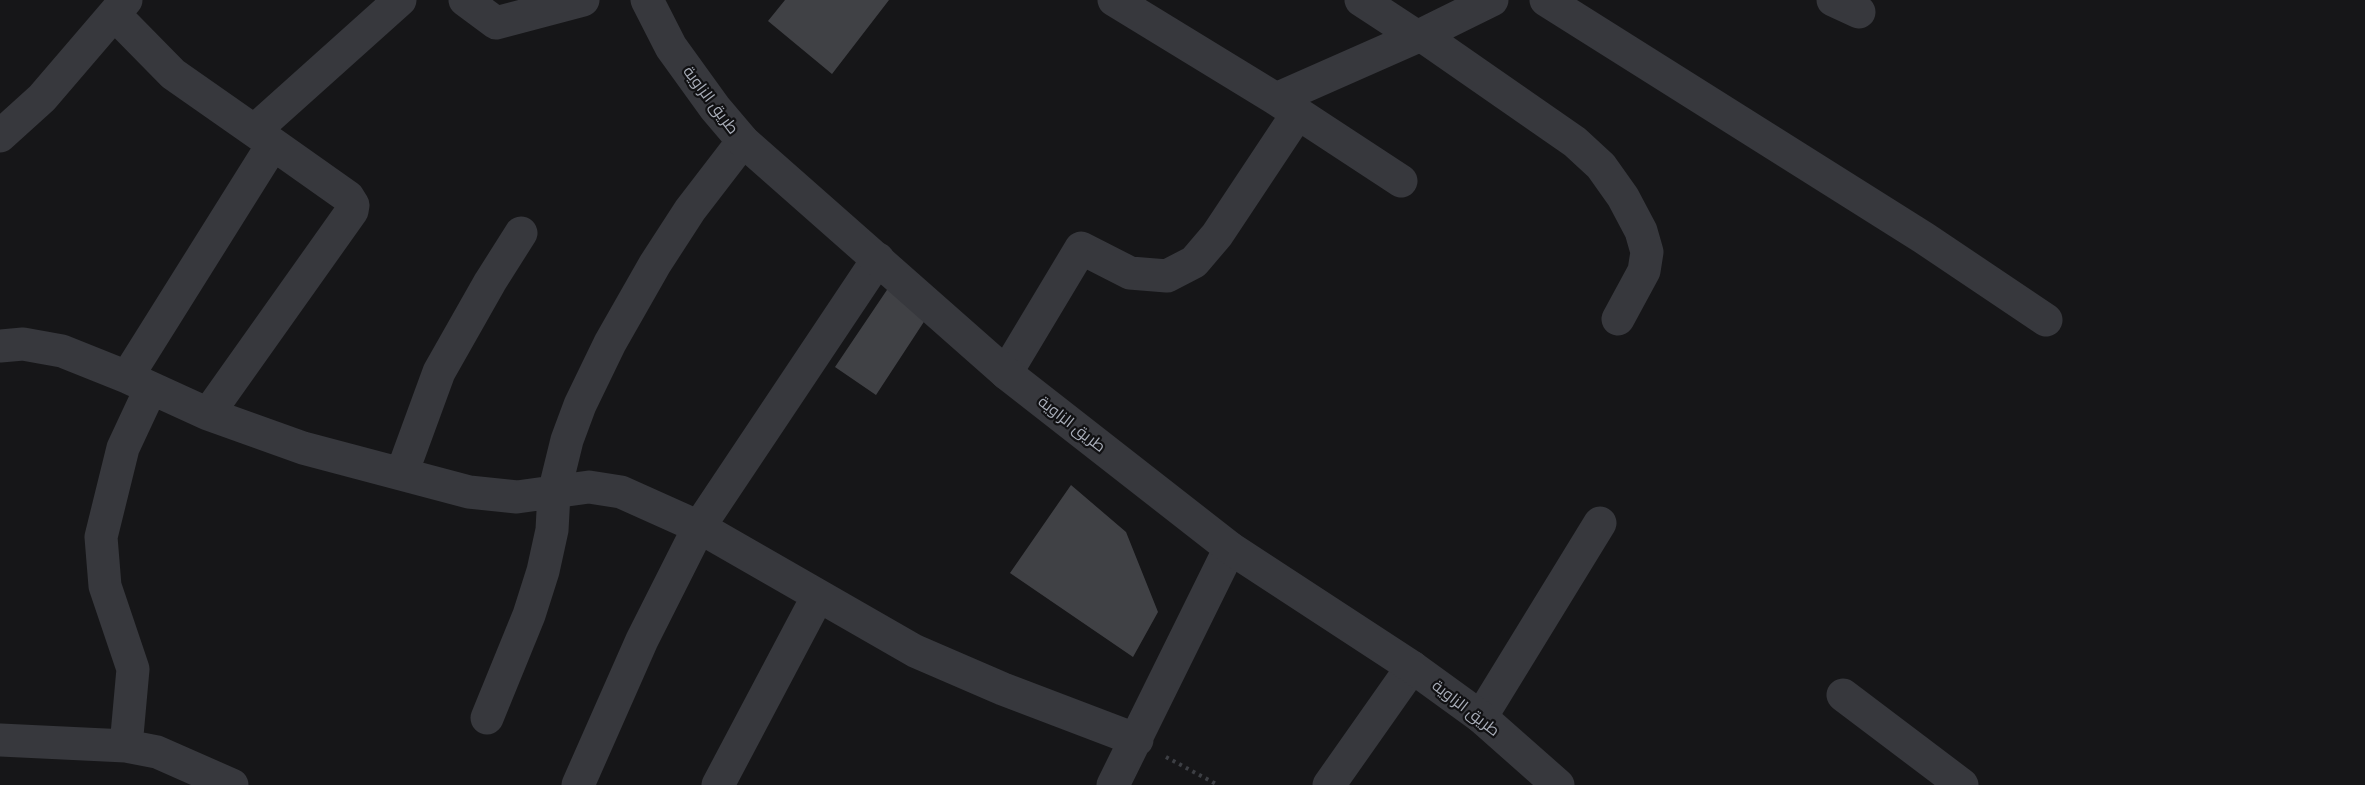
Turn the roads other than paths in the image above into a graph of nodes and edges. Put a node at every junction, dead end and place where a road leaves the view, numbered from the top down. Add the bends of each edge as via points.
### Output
1 (400, 0) edge
2 (465, 0) edge
3 (583, 0) edge
4 (647, 0) edge
5 (1114, 0) edge
6 (1361, 0) edge
7 (1492, 0) edge
8 (1546, 0) edge
9 (120, 7) edge
10 (1419, 36) junction
11 (1287, 106) junction
12 (0, 135) edge
13 (264, 137) junction
14 (743, 141) junction
15 (1401, 181) dead end
16 (521, 233) dead end
17 (878, 259) junction
18 (1618, 319) dead end
19 (2046, 320) dead end
20 (0, 346) edge
21 (1006, 373) junction
22 (139, 383) junction
23 (208, 414) junction
24 (402, 473) junction
25 (554, 494) junction
26 (1600, 523) dead end
27 (699, 527) junction
28 (1230, 548) junction
29 (818, 596) junction
30 (1412, 667) junction
31 (1843, 695) dead end
32 (1481, 717) junction
33 (487, 718) dead end
34 (0, 740) edge
35 (1137, 740) junction
36 (126, 746) junction
37 (232, 785) edge
38 (578, 785) edge
39 (718, 785) edge
40 (1113, 785) edge
41 (1329, 785) edge
42 (1558, 785) edge
43 (1962, 785) edge

1 - 13 street
2 - 3 street via 496,23
4 - 14 street, طريق الزاوية via 671,47
5 - 11 street
6 - 10 street
7 - 10 street
8 - 19 street via 1924,238
9 - 12 street via 42,98
9 - 13 street via 173,74
10 - 11 street
10 - 18 street via 1575,142 1601,166 1623,197 1647,252 1644,271
11 - 15 street
11 - 21 street via 1217,235 1194,262 1167,276 1130,273 1081,248
13 - 22 street
13 - 23 street via 348,197 352,211
14 - 17 street, طريق الزاوية
14 - 25 street via 690,210 610,343 567,440
16 - 24 street via 439,372
17 - 21 street, طريق الزاوية
17 - 27 street
20 - 22 street via 23,344 62,351
21 - 28 street, طريق الزاوية
22 - 23 street
22 - 36 street via 101,537 105,586 133,669
23 - 24 street via 303,448
24 - 25 street via 469,492 517,497
25 - 27 street via 589,487 621,492
25 - 33 street via 552,530 543,571
26 - 32 street
27 - 29 street
27 - 38 street via 642,640
28 - 30 street, طريق الزاوية
28 - 35 street
29 - 35 street via 915,651
29 - 39 street
30 - 32 street, طريق الزاوية
30 - 41 street
31 - 43 street
32 - 42 street, طريق الزاوية
34 - 36 street
35 - 40 street
36 - 37 street via 157,752

